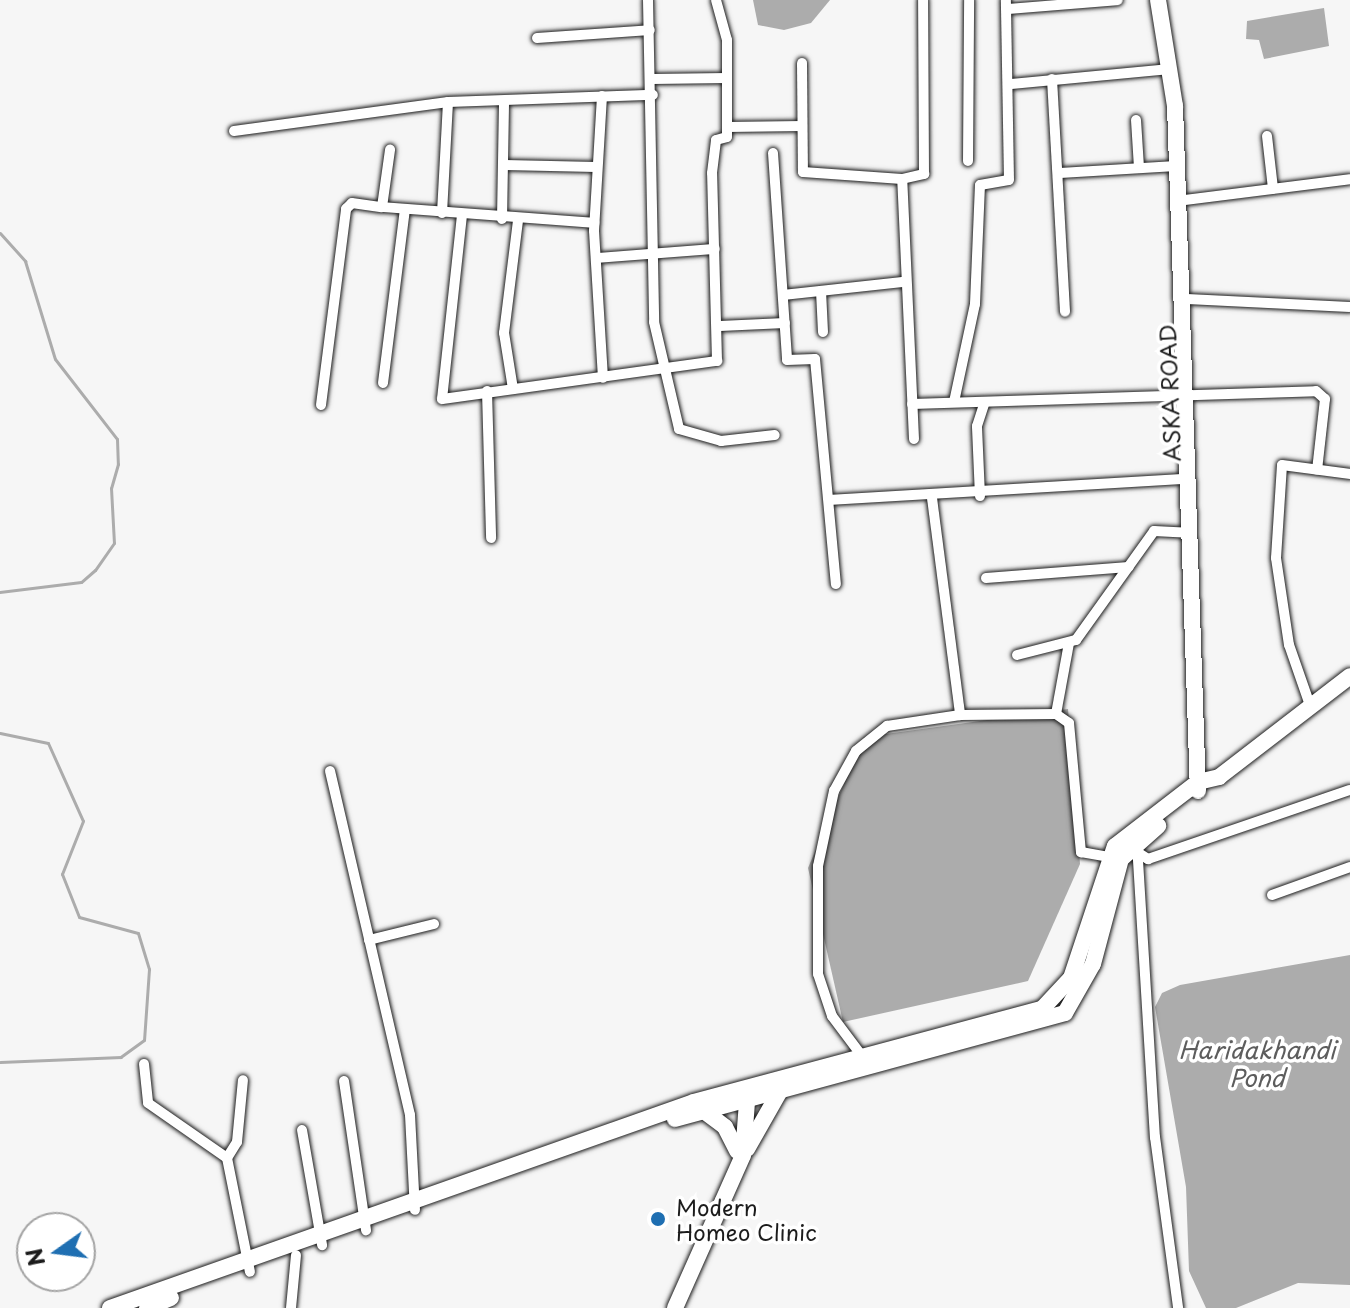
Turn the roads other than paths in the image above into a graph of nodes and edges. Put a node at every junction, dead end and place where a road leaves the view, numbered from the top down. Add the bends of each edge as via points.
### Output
1 (648, 0) edge
2 (716, 0) edge
3 (923, 0) edge
4 (969, 0) edge
5 (1118, 0) edge
6 (1158, 0) edge
7 (1165, 0) edge
8 (1006, 5) edge
9 (650, 30) junction
10 (537, 38) dead end
11 (802, 63) dead end
12 (1170, 69) junction
13 (727, 78) junction
14 (652, 79) junction
15 (1052, 79) junction
16 (1011, 84) junction
17 (653, 95) junction
18 (602, 96) junction
19 (504, 101) junction
20 (448, 102) junction
21 (1136, 120) dead end
22 (802, 126) junction
23 (727, 127) junction
24 (234, 131) dead end
25 (1267, 136) dead end
26 (390, 150) dead end
27 (773, 153) dead end
28 (968, 161) dead end
29 (505, 165) junction
30 (1176, 166) junction
31 (596, 167) junction
32 (1139, 168) junction
33 (1060, 173) junction
34 (902, 179) junction
35 (1350, 179) edge
36 (1273, 189) junction
37 (1181, 200) junction
38 (382, 207) junction
39 (405, 209) junction
40 (442, 213) junction
41 (462, 215) junction
42 (502, 219) junction
43 (518, 220) junction
44 (594, 223) junction
45 (715, 249) junction
46 (656, 254) junction
47 (597, 258) junction
48 (902, 282) junction
49 (821, 291) junction
50 (783, 295) junction
51 (1187, 299) junction
52 (1350, 307) edge
53 (1065, 312) dead end
54 (785, 323) junction
55 (720, 326) junction
56 (823, 332) dead end
57 (665, 369) junction
58 (603, 378) junction
59 (383, 383) dead end
60 (513, 389) junction
61 (487, 391) junction
62 (1188, 395) junction
63 (954, 402) junction
64 (985, 402) junction
65 (912, 404) junction
66 (321, 405) dead end
67 (775, 435) dead end
68 (914, 439) dead end
69 (1317, 470) junction
70 (1350, 474) edge
71 (1185, 479) junction
72 (980, 496) junction
73 (932, 498) junction
74 (829, 500) junction
75 (1188, 533) junction
76 (491, 538) dead end
77 (1129, 567) junction
78 (986, 578) dead end
79 (836, 584) dead end
80 (1069, 643) junction
81 (1017, 655) dead end
82 (1350, 676) edge
83 (1311, 708) junction
84 (1056, 714) junction
85 (960, 715) junction
86 (330, 771) dead end
87 (1205, 783) junction
88 (1350, 790) edge
89 (1127, 852) junction
90 (1350, 867) edge
91 (1272, 895) dead end
92 (434, 924) dead end
93 (369, 940) junction
94 (864, 1059) junction
95 (144, 1064) dead end
96 (243, 1080) dead end
97 (344, 1081) dead end
98 (780, 1091) junction
99 (744, 1094) junction
100 (704, 1111) junction
101 (302, 1130) dead end
102 (740, 1153) junction
103 (227, 1158) junction
104 (415, 1206) junction
105 (365, 1226) junction
106 (321, 1241) junction
107 (296, 1255) junction
108 (249, 1268) junction
109 (110, 1308) edge
110 (147, 1308) edge
111 (291, 1308) edge
112 (665, 1308) edge
113 (675, 1308) edge
114 (1178, 1308) edge

1 - 9 street
2 - 13 street
3 - 34 street via 924,174
4 - 28 street
5 - 8 street
6 - 12 main road
7 - 37 main road, ASKA ROAD via 1182,100
8 - 16 street
9 - 10 street
9 - 14 street
11 - 22 street
12 - 15 street
12 - 30 main road
13 - 14 street
13 - 23 street
14 - 17 street
15 - 16 street
15 - 33 street
16 - 63 street via 1009,180 980,185 975,304
17 - 18 street
17 - 46 street
18 - 19 street
18 - 31 street
19 - 20 street
19 - 29 street
20 - 24 street
20 - 40 street
21 - 32 street
22 - 23 street
22 - 34 street via 803,172
23 - 45 street via 727,137 716,140 712,173
25 - 36 street
26 - 38 street
27 - 50 street
29 - 31 street
29 - 42 street
30 - 32 street
30 - 37 main road
31 - 44 street
32 - 33 street
33 - 53 street
34 - 48 street
35 - 36 street
36 - 37 street
37 - 51 main road, ASKA ROAD
37 - 62 main road
38 - 39 street
38 - 66 street via 352,203 346,209
39 - 40 street
39 - 59 street
40 - 41 street
41 - 42 street
41 - 61 street via 442,399
42 - 43 street
43 - 44 street
43 - 60 street via 504,333
44 - 47 street
45 - 46 street
45 - 55 street
46 - 47 street
46 - 57 street via 654,322
47 - 58 street
48 - 49 street
48 - 65 street
49 - 50 street
49 - 56 street
50 - 54 street
51 - 52 street
51 - 62 main road, ASKA ROAD
54 - 55 street
54 - 74 street via 787,360 815,359
55 - 57 street via 717,361
57 - 58 street
57 - 67 street via 679,429 721,441
58 - 60 street
60 - 61 street
61 - 76 street
62 - 64 street
62 - 69 street via 1323,395
62 - 71 main road
62 - 87 main road, ASKA ROAD
63 - 64 street
63 - 65 street
64 - 72 street via 977,426
65 - 68 street
69 - 70 street
69 - 83 street via 1282,465 1276,558 1289,645
71 - 72 street
71 - 75 main road
72 - 73 street
73 - 74 street
73 - 85 street
74 - 79 street
75 - 77 street via 1154,531
75 - 87 main road
77 - 78 street
77 - 80 street
80 - 81 street
80 - 84 street
82 - 83 main road
83 - 87 main road
84 - 85 street
84 - 89 street via 1069,723 1081,852
85 - 94 street via 887,726 856,751 834,791 818,866 818,974 832,1016
86 - 93 street
87 - 89 main road
87 - 89 main road
88 - 89 street via 1148,859
89 - 94 main road via 1056,1001 1021,1017
89 - 114 street
90 - 91 street
92 - 93 street
93 - 104 street via 410,1115
94 - 98 main road
94 - 99 main road
95 - 103 street via 148,1103
96 - 103 street via 237,1142
97 - 105 street
98 - 99 main road
98 - 102 main road
99 - 100 main road
99 - 102 main road
99 - 104 main road via 509,1163
100 - 102 main road via 725,1127
100 - 104 main road via 618,1133
101 - 106 street
102 - 112 main road
102 - 113 main road
103 - 108 street
104 - 105 main road
105 - 106 main road
106 - 107 main road
106 - 108 main road
107 - 108 main road
107 - 111 street
108 - 109 main road
108 - 110 main road

